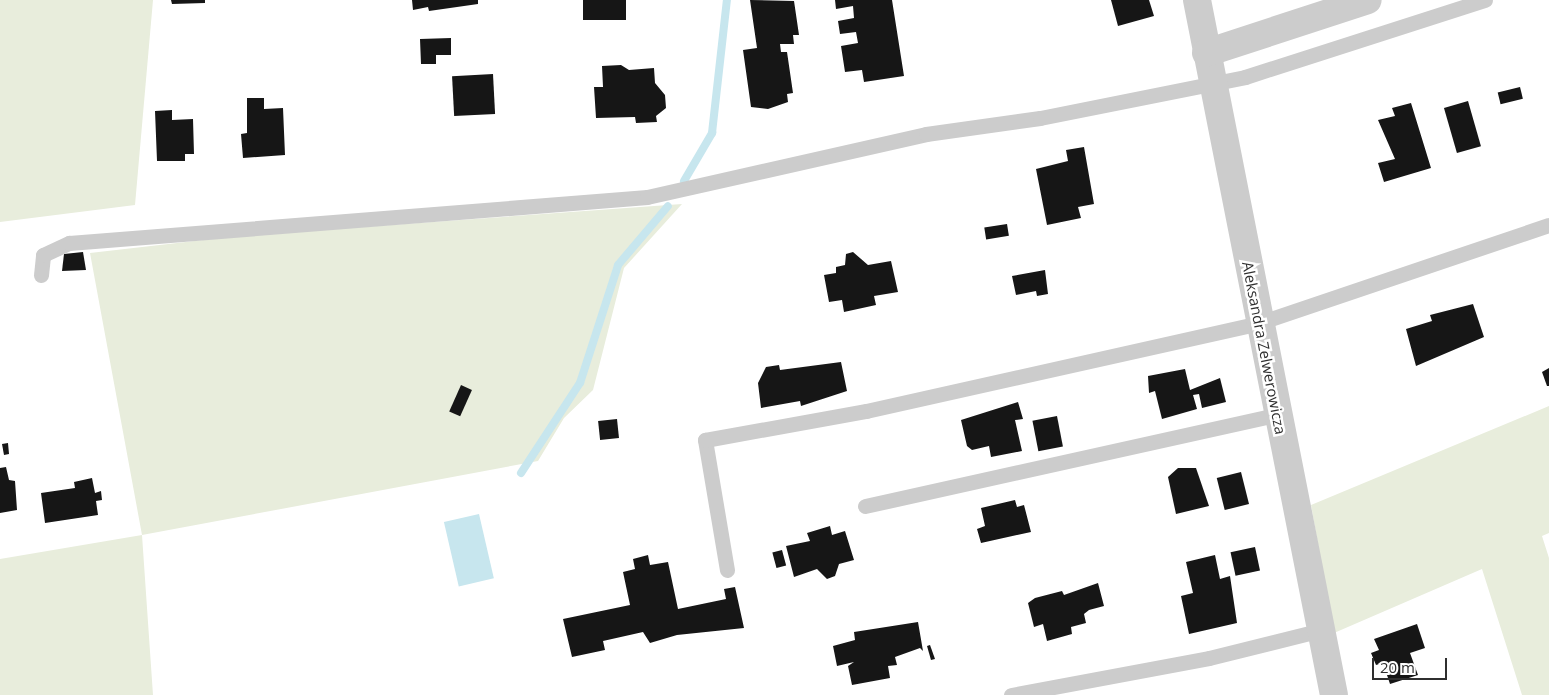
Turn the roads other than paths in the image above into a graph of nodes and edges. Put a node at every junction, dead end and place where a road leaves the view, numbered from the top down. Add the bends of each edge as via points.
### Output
1 (1197, 0) edge
2 (1368, 0) edge
3 (1484, 0) edge
4 (1206, 54) junction
5 (1211, 85) junction
6 (1549, 226) edge
7 (41, 275) dead end
8 (1259, 323) junction
9 (1277, 415) junction
10 (865, 506) dead end
11 (727, 570) dead end
12 (1321, 630) junction
13 (1011, 695) edge
14 (1334, 695) edge

1 - 4 street, Aleksandra Zelwerowicza
2 - 4 street
3 - 5 lane
4 - 5 street, Aleksandra Zelwerowicza
5 - 7 lane via 926,134 647,197 69,243 43,255
5 - 8 street, Aleksandra Zelwerowicza
6 - 8 lane
8 - 9 street, Aleksandra Zelwerowicza
8 - 11 lane via 866,411 705,440
9 - 10 lane
9 - 12 street, Aleksandra Zelwerowicza
12 - 13 lane via 1209,658
12 - 14 street, Aleksandra Zelwerowicza

